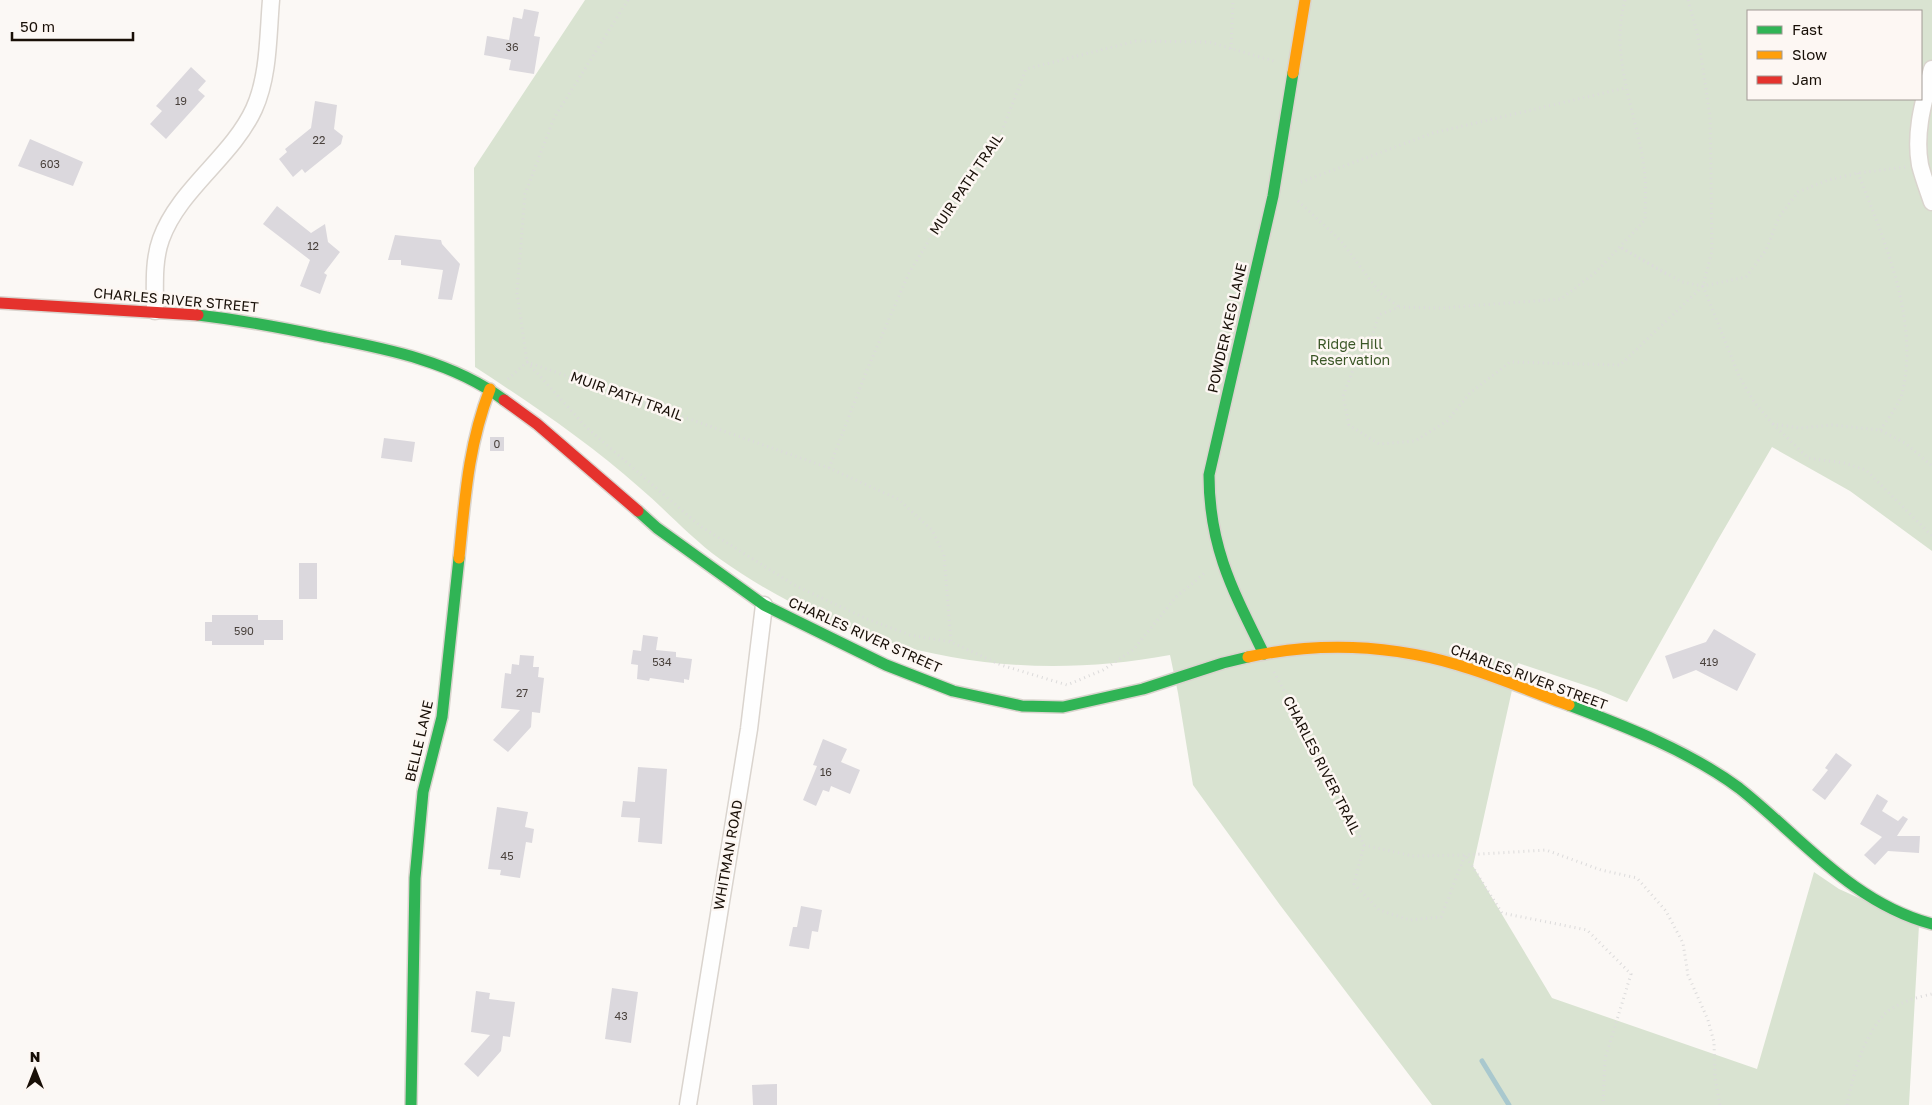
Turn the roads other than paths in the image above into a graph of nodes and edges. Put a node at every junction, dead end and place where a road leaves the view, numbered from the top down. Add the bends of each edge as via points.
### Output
1 (271, 0) edge
2 (1305, 0) edge
3 (1932, 69) edge
4 (1932, 202) edge
5 (0, 303) edge
6 (156, 311) junction
7 (489, 388) junction
8 (764, 605) junction
9 (1264, 654) junction
10 (1932, 924) edge
11 (410, 1105) edge
12 (688, 1105) edge

1 - 6 street via 265,69 255,107 241,134 181,203 162,238 156,268
2 - 9 street, POWDER KEG LANE via 1273,196 1209,475 1207,503 1219,560
3 - 4 street via 1921,111 1918,142 1920,165
5 - 6 street, CHARLES RIVER STREET
6 - 7 street, CHARLES RIVER STREET via 245,320 382,348 451,370
7 - 8 street, CHARLES RIVER STREET via 537,424 657,528
7 - 11 street, BELLE LANE via 469,460 442,717 422,792 415,878
8 - 9 street, CHARLES RIVER STREET via 886,664 954,691 1022,706 1063,707 1116,696 1223,663
8 - 12 street, WHITMAN ROAD via 749,730
9 - 10 street, CHARLES RIVER STREET via 1322,647 1380,649 1458,664 1584,711 1663,744 1704,766 1738,788 1836,874 1906,917

